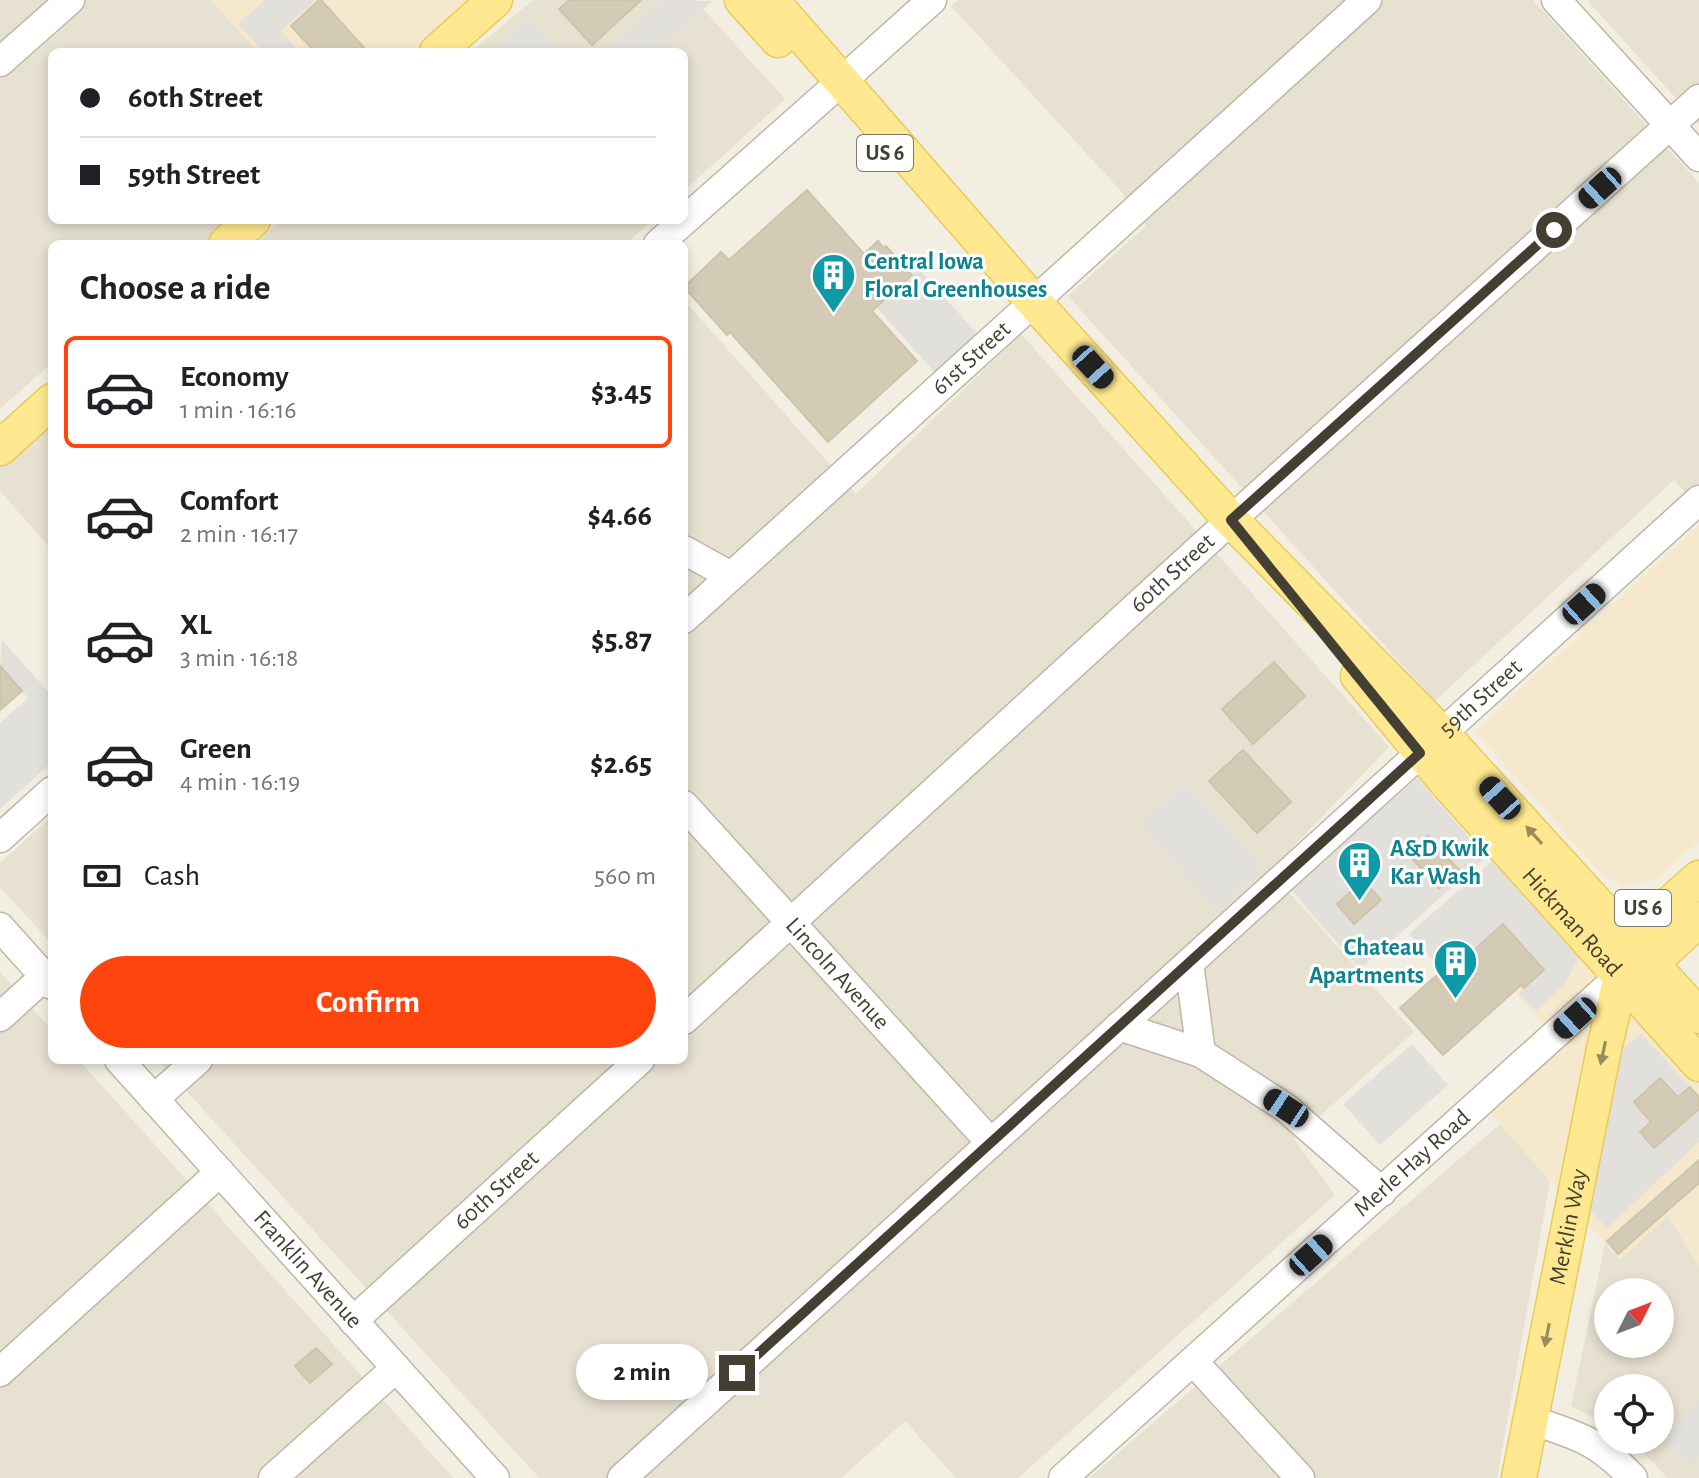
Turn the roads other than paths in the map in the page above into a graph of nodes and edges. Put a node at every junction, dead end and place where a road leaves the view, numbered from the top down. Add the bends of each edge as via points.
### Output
1 (70, 0) edge
2 (495, 0) edge
3 (742, 0) edge
4 (771, 0) edge
5 (932, 0) edge
6 (1367, 0) edge
7 (1556, 0) edge
8 (441, 48) edge
9 (0, 62) edge
10 (835, 87) junction
11 (1699, 99) edge
12 (1670, 125) junction
13 (1699, 157) edge
14 (688, 217) edge
15 (248, 224) edge
16 (681, 224) edge
17 (230, 240) edge
18 (663, 240) edge
19 (1033, 301) junction
20 (48, 405) edge
21 (0, 448) edge
22 (1699, 500) edge
23 (1231, 520) junction
24 (688, 552) edge
25 (731, 576) junction
26 (688, 615) edge
27 (1431, 743) junction
28 (48, 795) edge
29 (688, 809) edge
30 (0, 838) edge
31 (1697, 879) edge
32 (1587, 893) junction
33 (1699, 919) edge
34 (791, 923) junction
35 (0, 927) edge
36 (1641, 951) junction
37 (1189, 963) junction
38 (1620, 976) junction
39 (48, 981) edge
40 (688, 1016) edge
41 (1699, 1016) edge
42 (0, 1017) edge
43 (1119, 1026) junction
44 (1201, 1053) junction
45 (123, 1064) edge
46 (193, 1064) edge
47 (636, 1064) edge
48 (1699, 1064) edge
49 (154, 1099) junction
50 (991, 1143) junction
51 (220, 1172) junction
52 (1382, 1192) junction
53 (353, 1321) junction
54 (1193, 1361) junction
55 (396, 1368) junction
56 (0, 1372) edge
57 (1531, 1420) junction
58 (273, 1478) edge
59 (495, 1478) edge
60 (622, 1478) edge
61 (1063, 1478) edge
62 (1300, 1478) edge
63 (1519, 1478) edge
64 (1633, 1478) edge

1 - 9 street
2 - 8 main road
3 - 10 main road, Hickman Road / US 6
4 - 10 main road, Hickman Road / US 6
5 - 10 street
6 - 19 street, 61st Street
7 - 12 street
10 - 14 street
10 - 19 main road, Hickman Road / US 6
11 - 12 street, 60th Street
12 - 13 street
12 - 23 street, 60th Street
15 - 17 main road
16 - 18 street
19 - 23 main road, Hickman Road / US 6
19 - 25 street, 61st Street
20 - 21 main road
22 - 27 street, 59th Street
23 - 27 main road, Hickman Road / US 6
23 - 34 street, 60th Street
24 - 25 street
25 - 26 street, 61st Street
32 -> 27 main road, Hickman Road / US 6
27 - 37 street, 59th Street
27 - 38 main road, Hickman Road / US 6
28 - 30 street
29 - 34 street, Lincoln Avenue
31 - 32 main road, US 6 via 1671,898 1635,910 1605,904
31 - 36 main road, Merle Hay Road
32 - 36 main road, Hickman Road
33 - 36 main road, Merle Hay Road / US 6
34 - 40 street, 60th Street
34 - 50 street, Lincoln Avenue
35 - 39 street
36 - 38 main road, Merle Hay Road / US 6
36 - 41 main road, Hickman Road
37 - 43 street, 59th Street
37 - 44 street
38 - 48 main road, Hickman Road
38 - 52 street, Merle Hay Road
38 -> 57 main road, Merklin Way
39 - 42 street
43 - 44 street
43 - 50 street, 59th Street
44 - 52 street via 1286,1108
45 - 49 street, Franklin Avenue
46 - 49 street
47 - 53 street, 60th Street
49 - 51 street, Franklin Avenue
50 - 60 street, 59th Street
51 - 53 street, Franklin Avenue
51 - 56 street
52 - 54 street, Merle Hay Road
53 - 55 street, Franklin Avenue
54 - 61 street, Merle Hay Road
54 - 62 street
55 - 58 street
55 - 59 street, Franklin Avenue
57 - 63 main road, Merklin Way
57 - 64 street via 1589,1440

